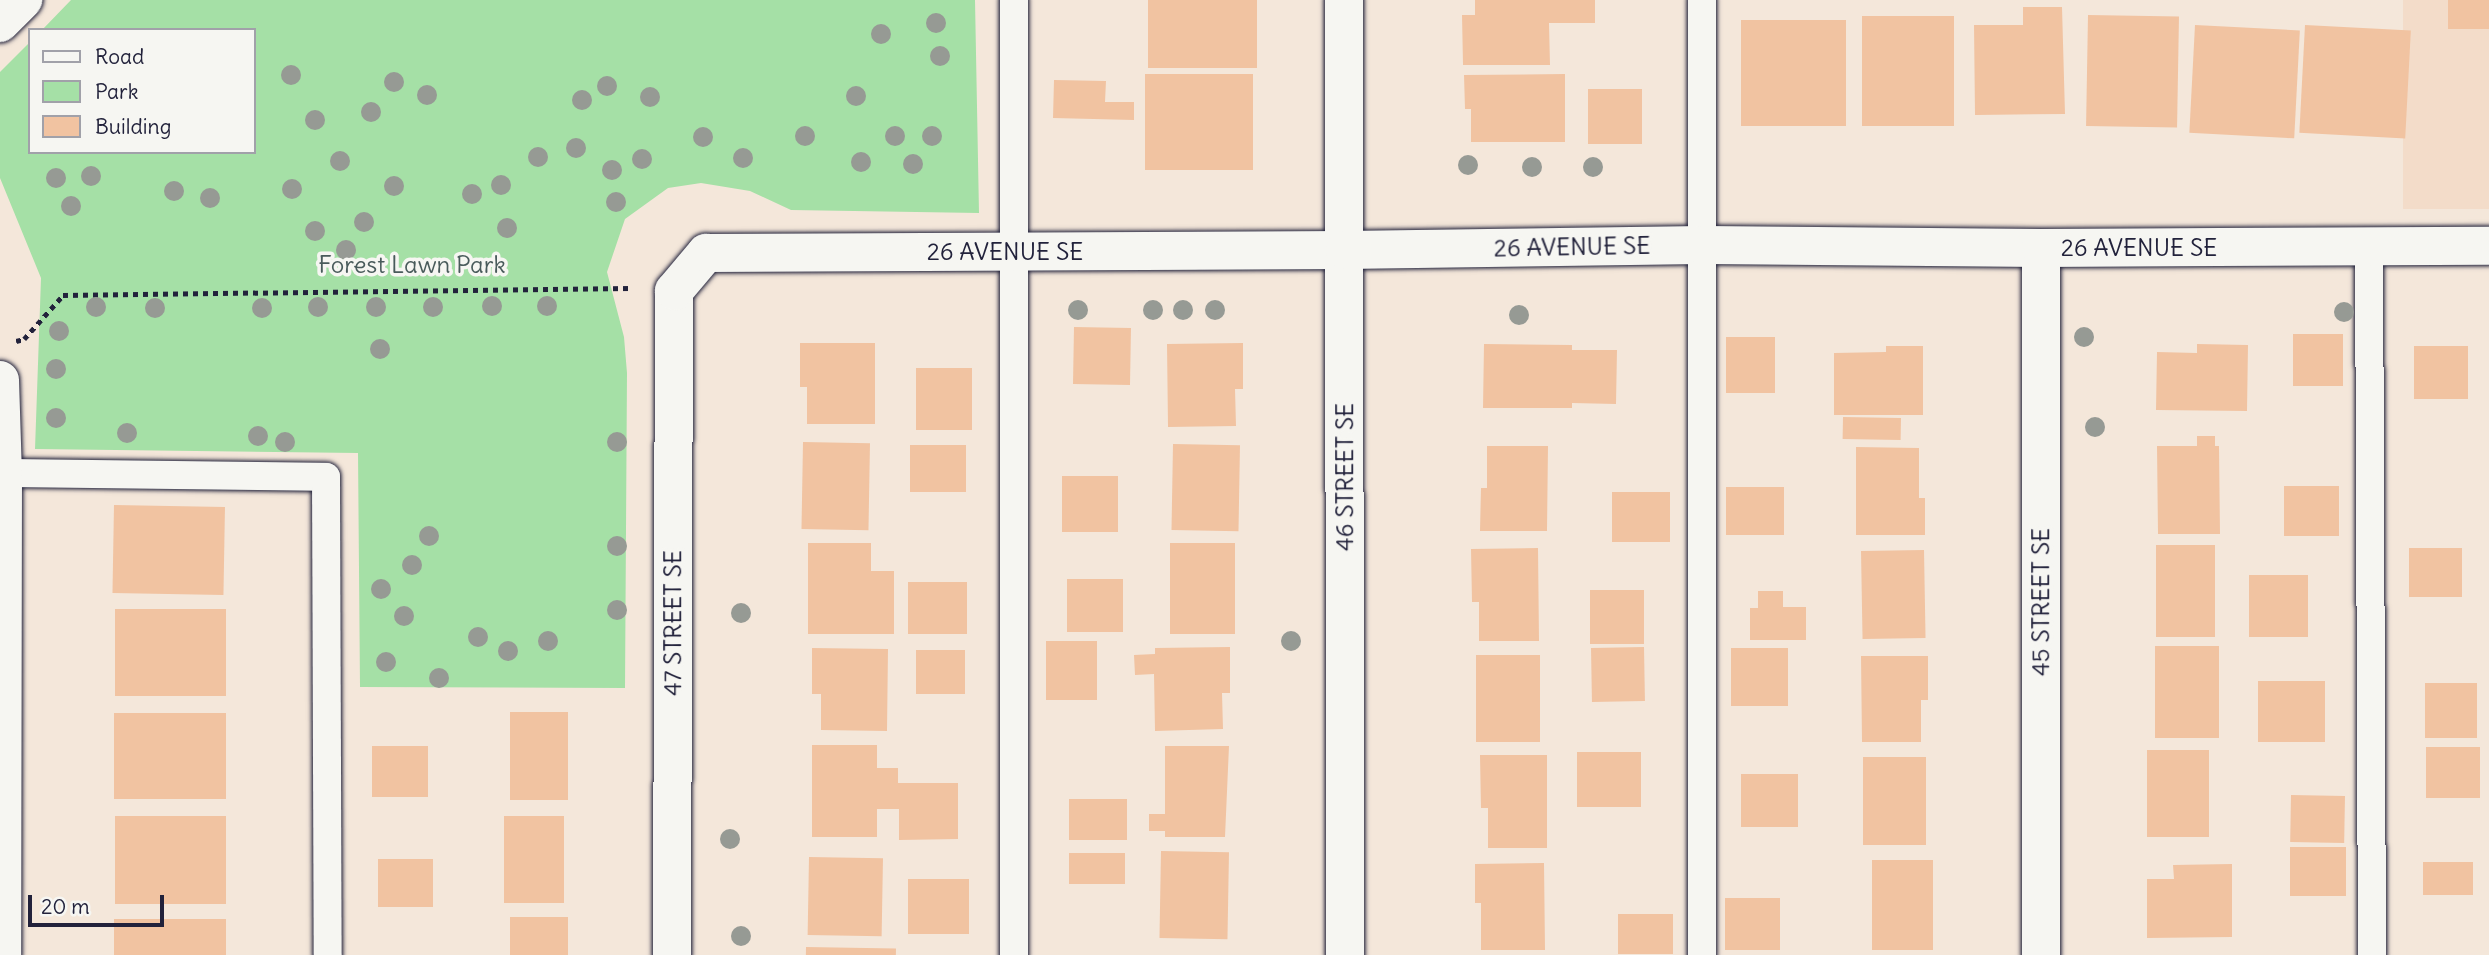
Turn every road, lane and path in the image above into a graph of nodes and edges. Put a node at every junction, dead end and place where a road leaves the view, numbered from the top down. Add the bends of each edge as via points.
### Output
1 (23, 0) edge
2 (1014, 0) edge
3 (1344, 0) edge
4 (1702, 0) edge
5 (0, 23) edge
6 (1702, 245) junction
7 (2369, 246) junction
8 (2489, 246) edge
9 (2041, 248) junction
10 (1345, 250) junction
11 (1014, 253) junction
12 (674, 291) junction
13 (12, 342) dead end
14 (0, 380) edge
15 (4, 473) junction
16 (2, 955) edge
17 (328, 955) edge
18 (672, 955) edge
19 (1014, 955) edge
20 (1345, 955) edge
21 (1702, 955) edge
22 (2041, 955) edge
23 (2372, 955) edge

1 - 5 street
2 - 11 lane
3 - 10 street, 46 STREET SE
4 - 6 lane
6 - 9 street, 26 AVENUE SE
6 - 10 street, 26 AVENUE SE
6 - 21 lane
7 - 8 street, 26 AVENUE SE
7 - 9 street, 26 AVENUE SE
7 - 23 lane
9 - 22 street, 45 STREET SE
10 - 11 street, 26 AVENUE SE
10 - 20 street, 46 STREET SE
11 - 12 street, 26 AVENUE SE via 706,253
11 - 19 lane
12 - 13 path via 63,295 24,339
12 - 18 street, 47 STREET SE
14 - 15 street
15 - 16 street
15 - 17 lane via 326,477

